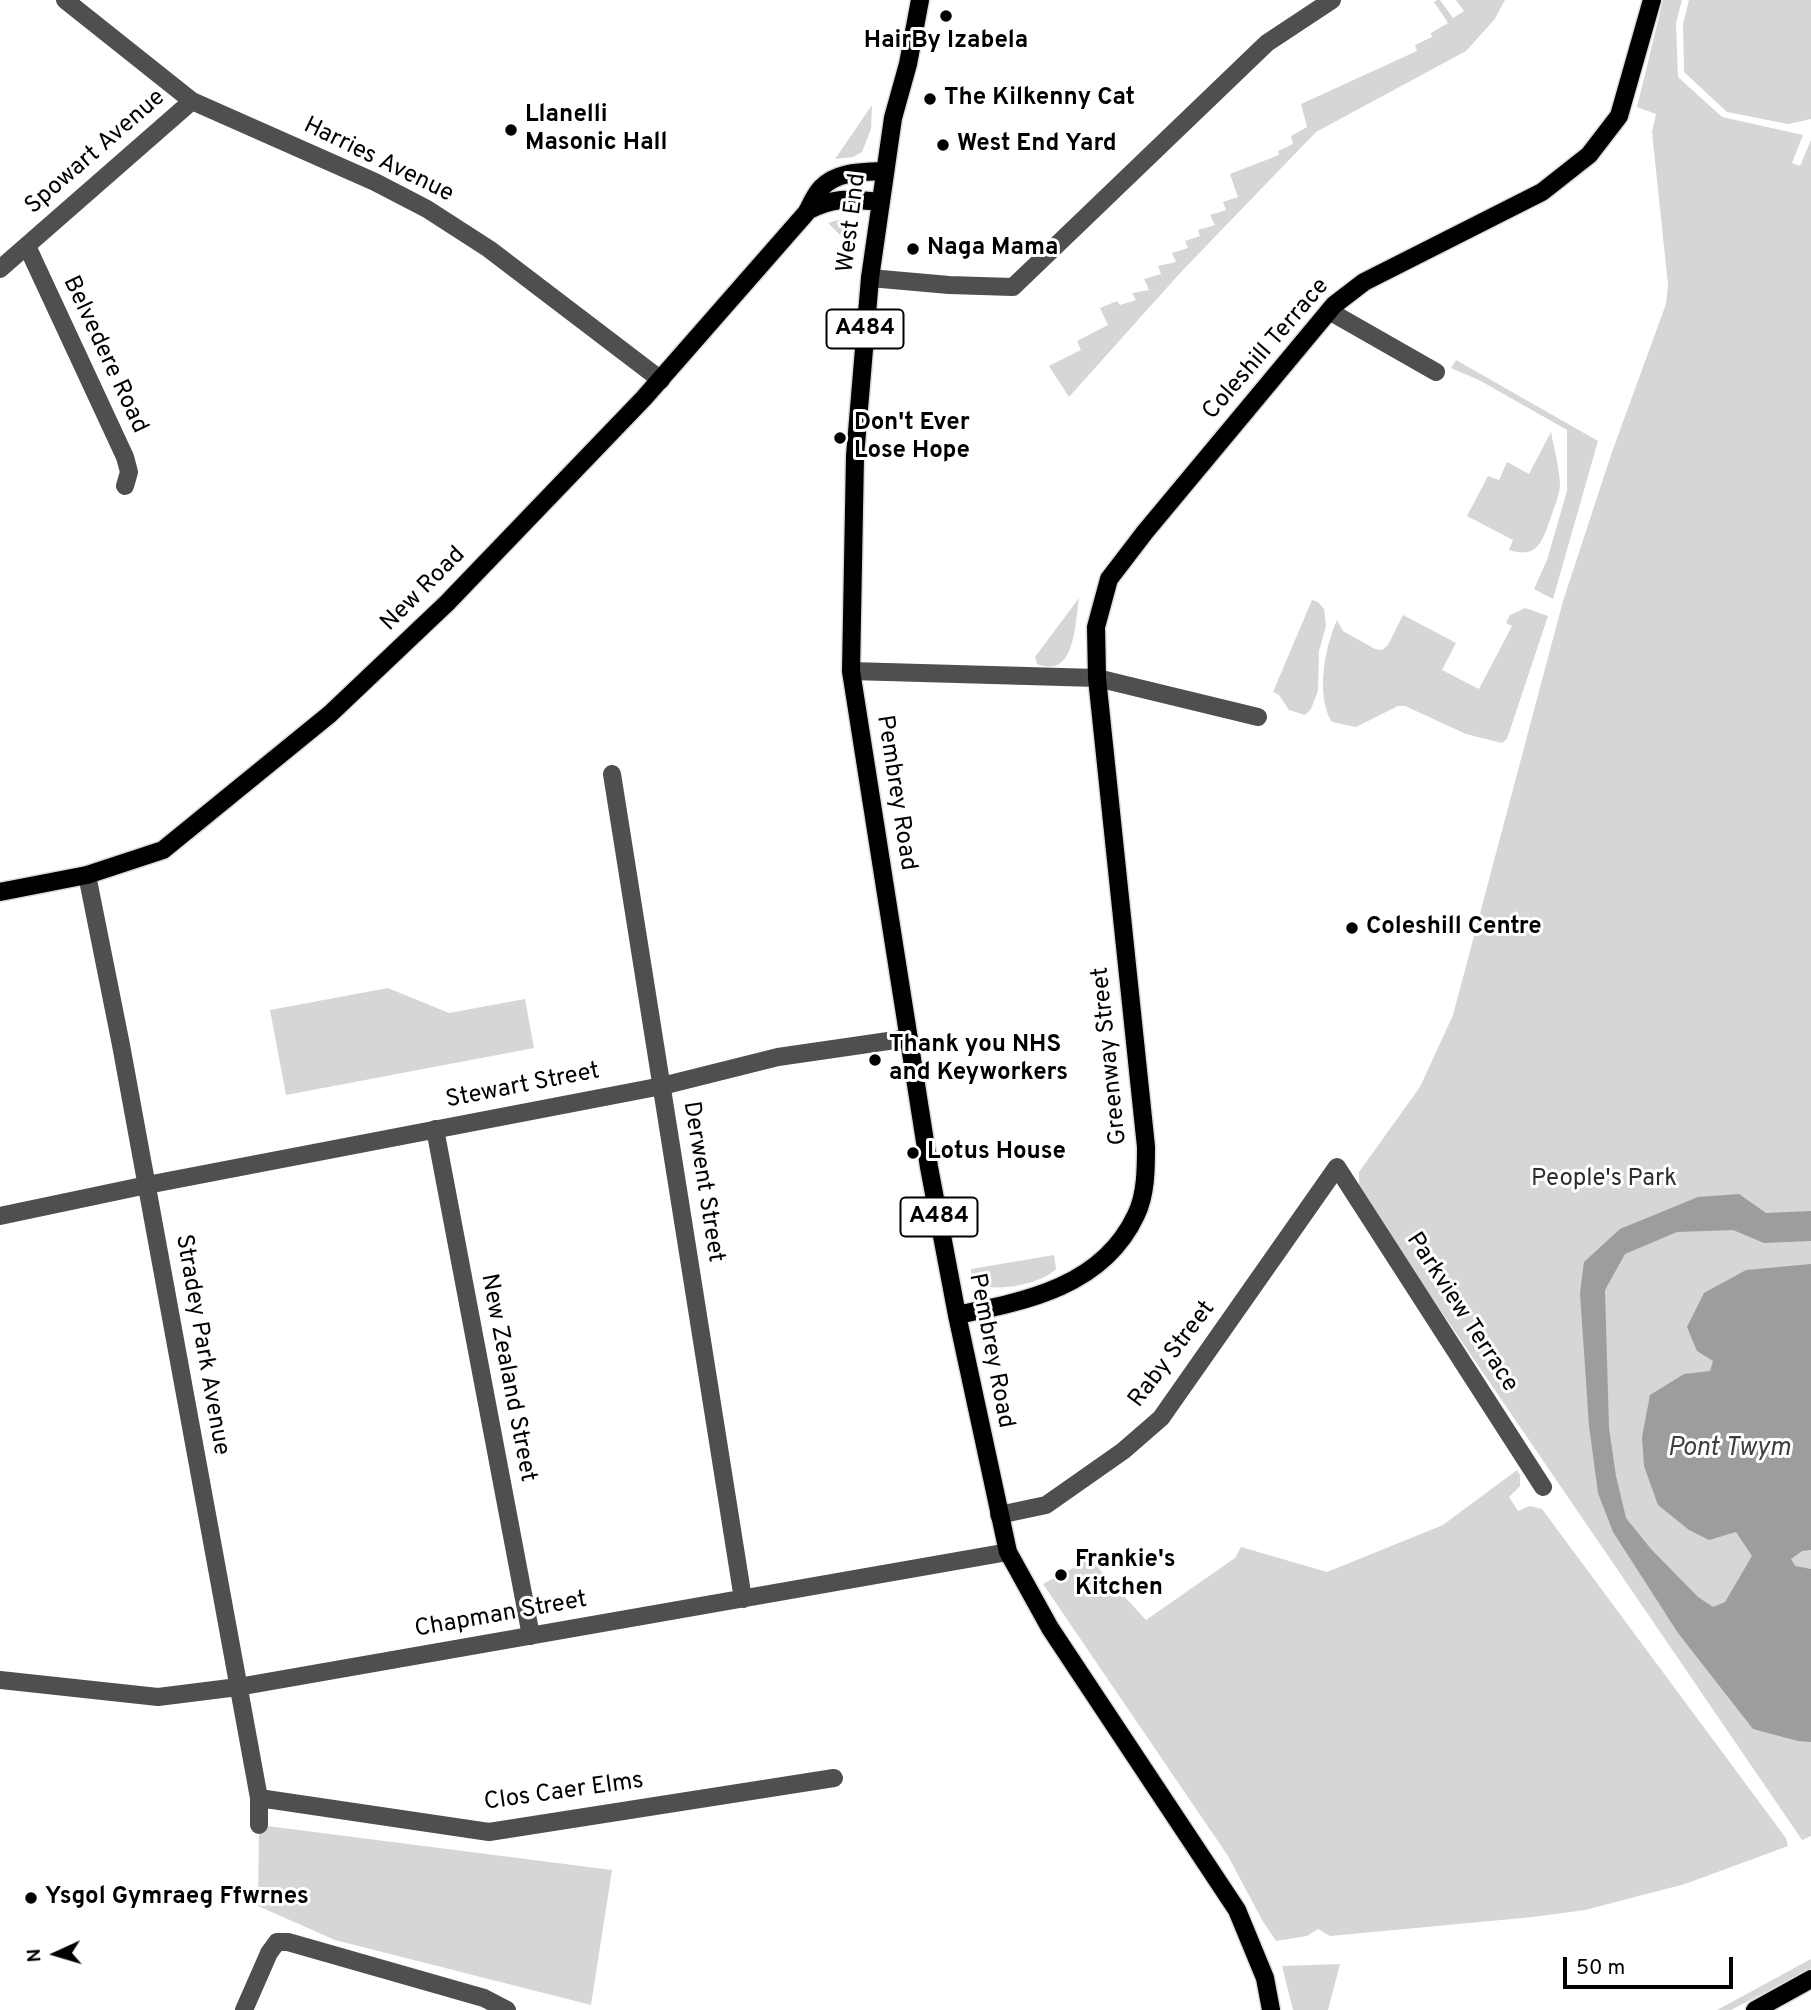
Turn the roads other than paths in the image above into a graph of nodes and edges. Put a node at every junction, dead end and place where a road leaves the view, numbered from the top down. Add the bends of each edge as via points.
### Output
1 (65, 0) edge
2 (920, 0) edge
3 (1332, 0) edge
4 (1652, 0) edge
5 (192, 101) junction
6 (884, 171) junction
7 (881, 202) junction
8 (807, 212) junction
9 (27, 246) junction
10 (0, 269) edge
11 (870, 278) junction
12 (1329, 310) junction
13 (1436, 372) dead end
14 (660, 380) junction
15 (855, 456) joint
16 (125, 486) dead end
17 (851, 671) junction
18 (1097, 678) junction
19 (1258, 717) dead end
20 (612, 774) dead end
21 (87, 875) junction
22 (0, 892) edge
23 (909, 1038) junction
24 (662, 1086) junction
25 (435, 1129) junction
26 (1337, 1167) joint
27 (147, 1185) junction
28 (0, 1216) edge
29 (957, 1315) junction
30 (1543, 1487) dead end
31 (999, 1515) junction
32 (1008, 1552) junction
33 (743, 1599) junction
34 (531, 1636) junction
35 (0, 1680) edge
36 (237, 1687) junction
37 (834, 1778) dead end
38 (259, 1798) junction
39 (259, 1825) dead end
40 (1811, 1979) edge
41 (244, 2010) edge
42 (507, 2010) edge
43 (1271, 2010) edge
44 (1755, 2010) edge

1 - 5 street, Harries Avenue
2 - 6 main road, West End / A484
3 - 11 street via 1268,43 1013,287
4 - 12 main road, Coleshill Terrace via 1619,116 1590,155 1542,192 1364,282
5 - 9 street, Spowart Avenue
5 - 14 street, Harries Avenue via 427,209 521,271
6 - 7 main road, West End / A484
6 - 8 main road, New Road via 837,177 821,188
7 - 8 main road, New Road via 843,199
7 - 11 main road, West End / A484
8 - 14 main road, New Road
9 - 10 street, Spowart Avenue
9 - 16 street, Belvedere Road via 125,457 129,472
11 - 15 main road, West End / A484
12 - 13 street
12 - 18 main road, Coleshill Terrace via 1109,579 1096,627
14 - 21 main road, New Road via 447,603 330,714 163,850
15 - 17 main road, Pembrey Road / A484
17 - 18 street
17 - 23 main road, Pembrey Road / A484
18 - 19 street
18 - 29 main road, Greenway Street via 1146,1147 1138,1214 1112,1254 1082,1277 1015,1304
20 - 24 street, Derwent Street
21 - 22 main road, New Road
21 - 27 street, Stradey Park Avenue
23 - 24 street, Stewart Street via 778,1057
23 - 29 main road, Pembrey Road / A484
24 - 25 street, Stewart Street
24 - 33 street, Derwent Street
25 - 27 street, Stewart Street
25 - 34 street, New Zealand Street
26 - 30 street, Parkview Terrace
26 - 31 street, Raby Street via 1161,1418 1046,1506
27 - 28 street, Stewart Street
27 - 36 street, Stradey Park Avenue
29 - 31 main road, Pembrey Road / A484
31 - 32 main road, Pembrey Road / A484
32 - 33 street, Chapman Street
32 - 43 main road, Pembrey Road / A484 via 1051,1628 1237,1910 1265,1978
33 - 34 street, Chapman Street
34 - 36 street, Chapman Street
35 - 36 street, Chapman Street via 159,1697
36 - 38 street, Stradey Park Avenue
37 - 38 street, Clos Caer Elms via 489,1832
38 - 39 street, Stradey Park Avenue
40 - 44 main road
41 - 42 street via 269,1953 277,1942 288,1942 484,1998

